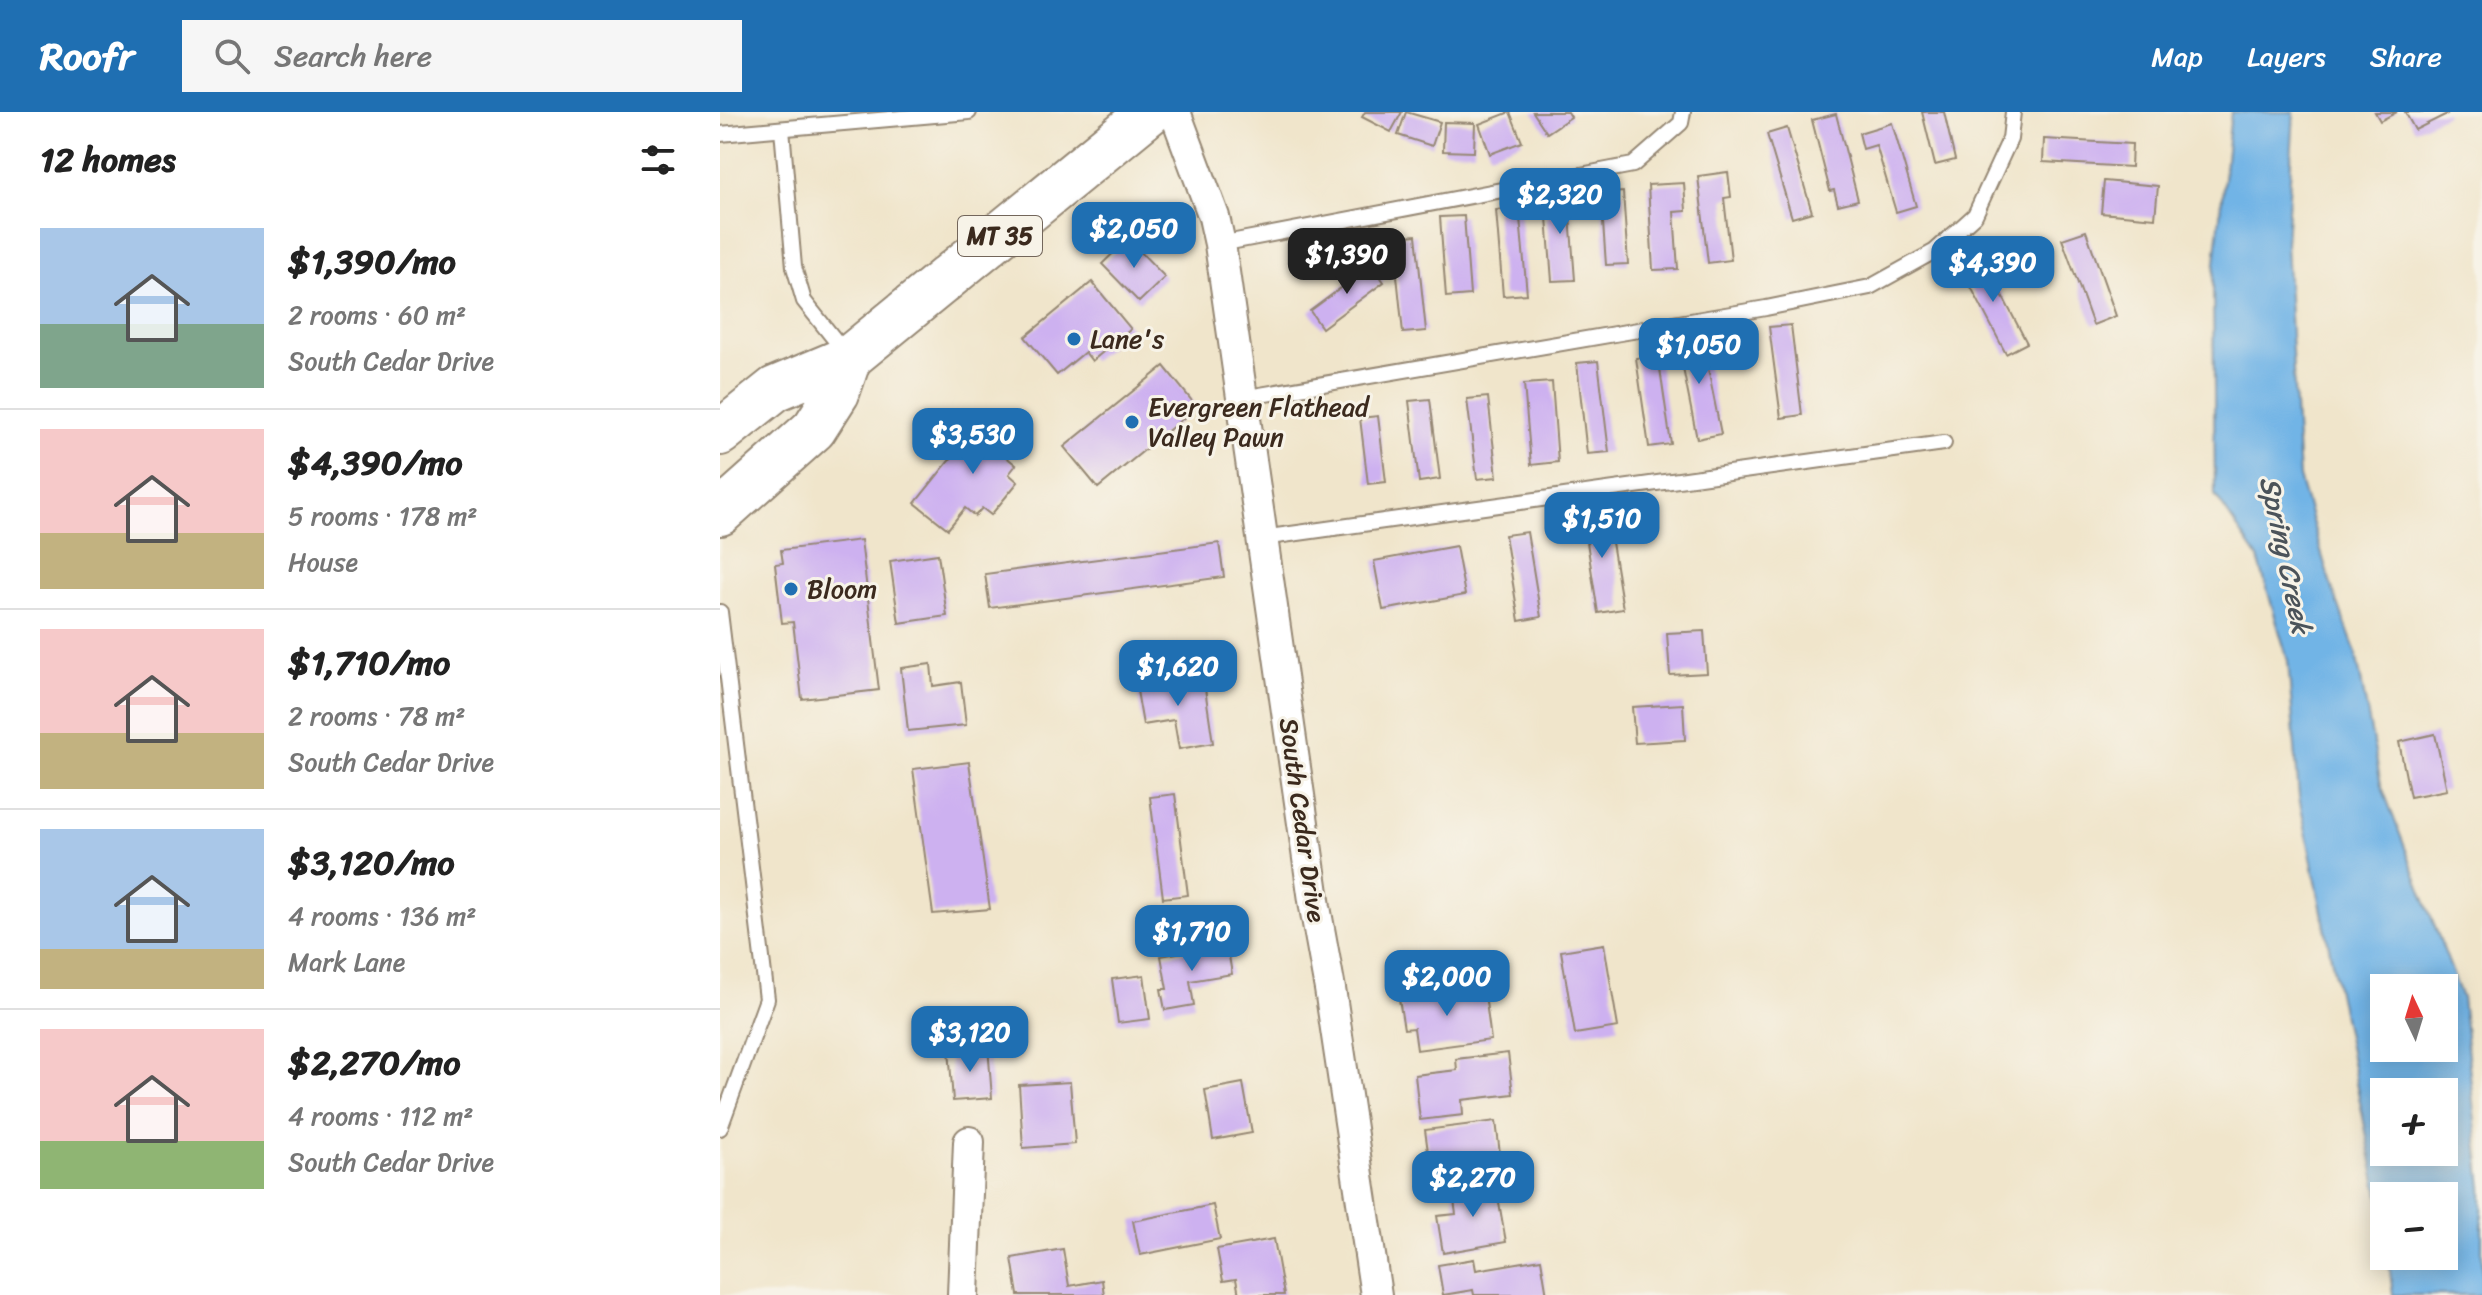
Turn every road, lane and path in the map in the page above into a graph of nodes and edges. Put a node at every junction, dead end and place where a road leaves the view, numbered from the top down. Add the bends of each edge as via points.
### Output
1 (969, 112) edge
2 (1150, 112) edge
3 (1175, 112) edge
4 (1683, 112) edge
5 (2013, 112) edge
6 (782, 129) junction
7 (720, 134) edge
8 (1220, 244) junction
9 (849, 358) junction
10 (1242, 398) junction
11 (720, 433) edge
12 (1944, 443) dead end
13 (720, 513) edge
14 (1262, 538) junction
15 (720, 612) edge
16 (720, 1128) edge
17 (969, 1142) dead end
18 (963, 1295) edge
19 (1376, 1295) edge

1 - 6 lane
2 - 9 main road, MT 35
3 - 8 street, South Cedar Drive
4 - 8 lane via 1681,123 1633,165
5 - 10 lane via 2010,139 1975,215 1935,251 1870,287
6 - 7 lane
6 - 9 lane via 794,267 804,301
8 - 10 street, South Cedar Drive
9 - 11 main road, MT 35 via 775,389
9 - 13 main road via 837,393 814,429
10 - 14 street, South Cedar Drive
12 - 14 lane
14 - 19 street, South Cedar Drive
15 - 16 lane via 767,999
17 - 18 street

